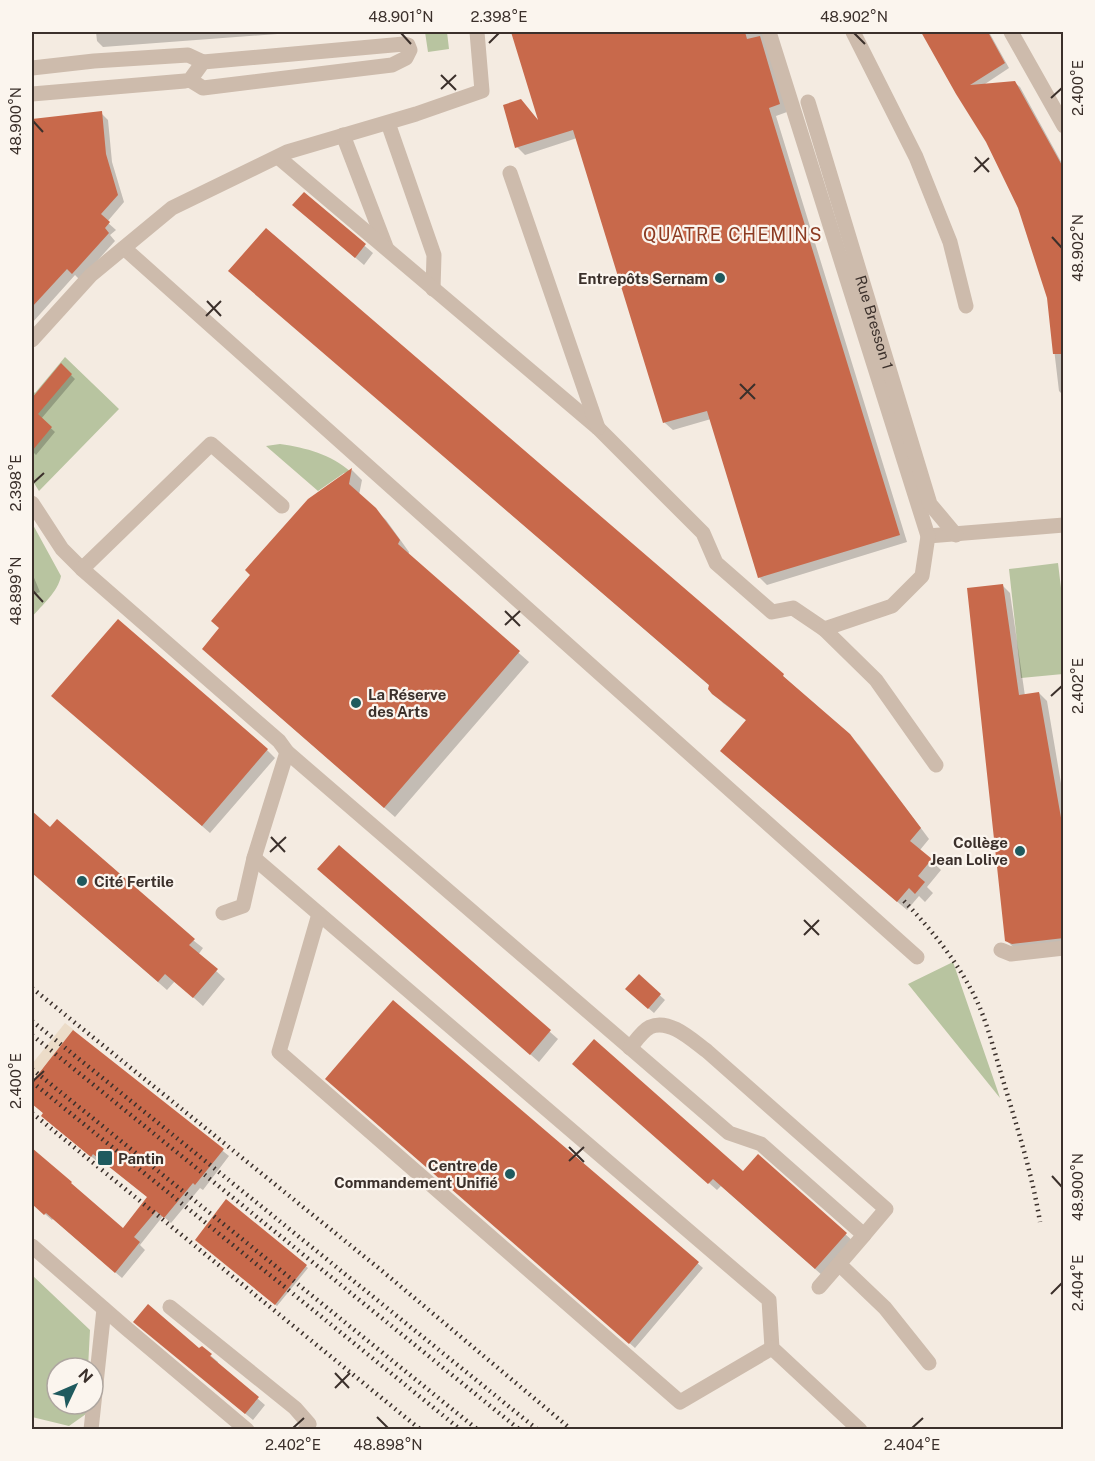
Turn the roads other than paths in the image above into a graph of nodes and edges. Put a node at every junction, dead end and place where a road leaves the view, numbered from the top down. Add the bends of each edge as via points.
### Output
1 (477, 32) edge
2 (769, 32) edge
3 (853, 32) edge
4 (1011, 32) edge
5 (203, 62) junction
6 (32, 68) edge
7 (190, 80) junction
8 (32, 94) edge
9 (808, 102) dead end
10 (388, 123) junction
11 (1064, 126) edge
12 (343, 135) junction
13 (278, 157) junction
14 (510, 173) dead end
15 (124, 248) junction
16 (387, 250) junction
17 (434, 289) junction
18 (966, 306) dead end
19 (32, 340) edge
20 (598, 428) junction
21 (32, 502) edge
22 (282, 506) dead end
23 (1064, 525) edge
24 (956, 535) junction
25 (928, 536) junction
26 (82, 569) junction
27 (824, 629) junction
28 (287, 752) junction
29 (936, 765) dead end
30 (255, 858) junction
31 (223, 914) dead end
32 (319, 914) junction
33 (1064, 948) edge
34 (1001, 950) dead end
35 (917, 957) dead end
36 (630, 1048) junction
37 (864, 1234) junction
38 (32, 1246) edge
39 (839, 1264) junction
40 (819, 1287) dead end
41 (170, 1307) dead end
42 (104, 1309) junction
43 (771, 1348) junction
44 (929, 1363) dead end
45 (92, 1426) edge
46 (77, 1430) edge
47 (247, 1430) edge
48 (305, 1430) edge
49 (860, 1430) edge

1 - 10 street via 482,91
2 - 25 street
3 - 18 street via 916,157 950,242
4 - 11 street
5 - 6 street via 189,55
5 - 7 street
5 - 7 street via 404,44 410,50 406,58 392,65 203,88
7 - 8 street
9 - 24 street, Rue Bresson 1 via 930,504
10 - 12 street
10 - 17 street via 434,255
12 - 13 street
12 - 16 street
13 - 15 street via 172,208
13 - 16 street
14 - 20 street
15 - 19 street via 90,275
15 - 35 street
16 - 17 street
17 - 20 street
20 - 27 street via 704,533 716,563 772,612 793,608
21 - 26 street via 62,549
22 - 26 street via 211,444
23 - 24 street
24 - 25 street
25 - 27 street via 922,576 892,606
26 - 28 street
27 - 29 street via 881,686
28 - 30 street
28 - 36 street
30 - 31 street via 243,906
30 - 32 street
32 - 43 street via 769,1300
32 - 43 street via 279,1052 680,1402
33 - 34 street via 1011,954
36 - 37 street via 729,1133 761,1144
36 - 37 street via 648,1027 662,1025 680,1031 708,1052 886,1209
37 - 39 street
38 - 42 street
39 - 40 street
39 - 44 street via 885,1308
41 - 48 street via 295,1408 309,1424
42 - 45 street
42 - 47 street
43 - 49 street
45 - 46 street

